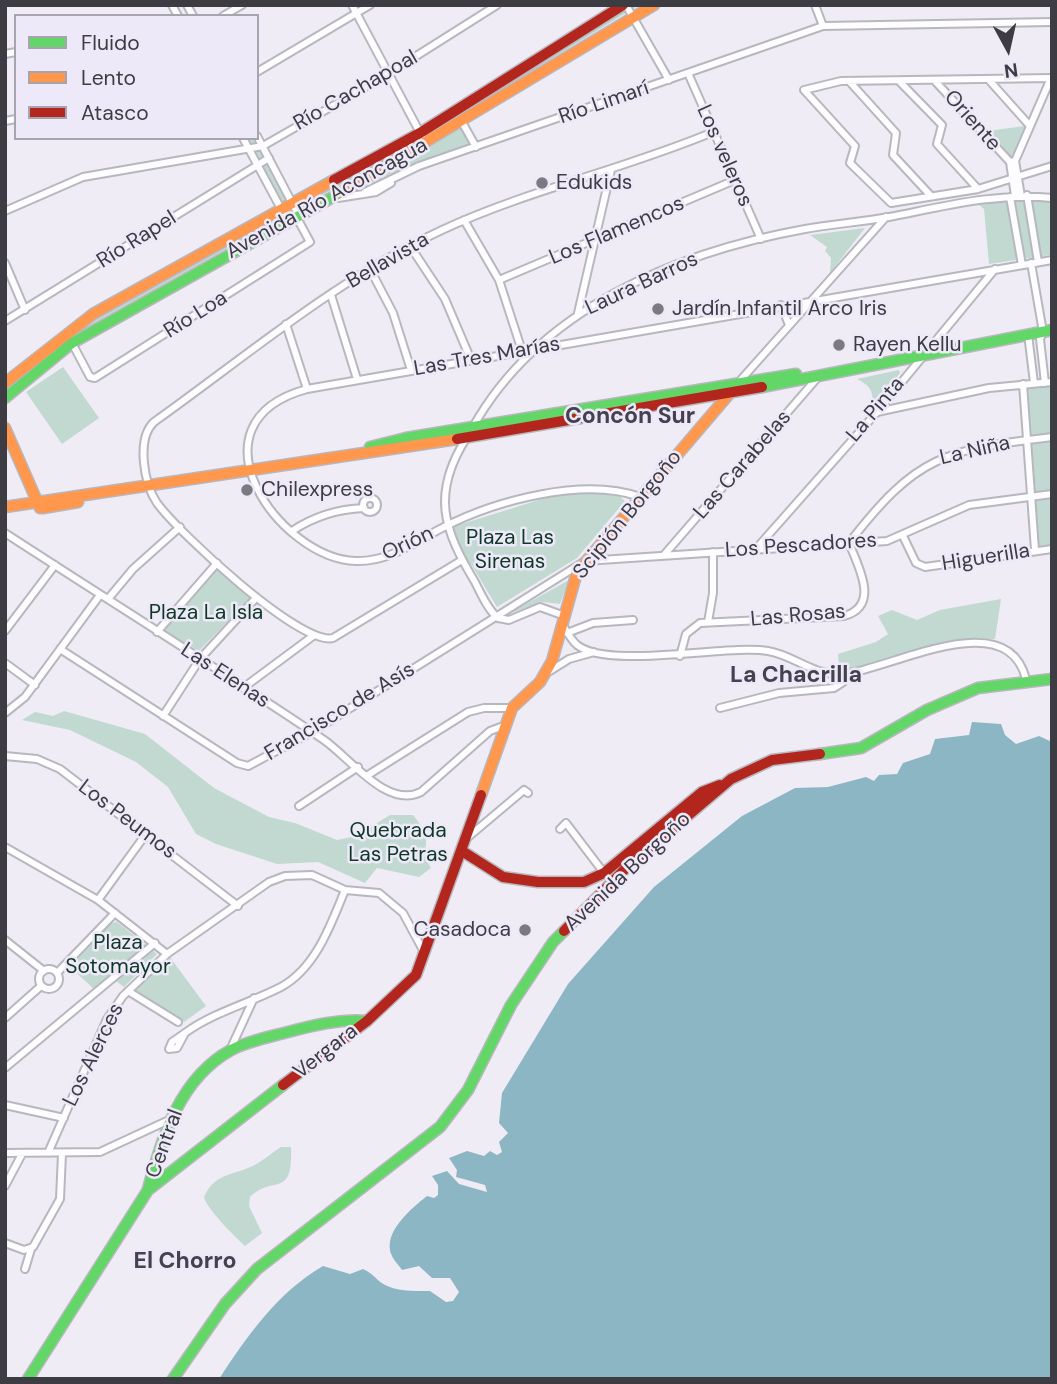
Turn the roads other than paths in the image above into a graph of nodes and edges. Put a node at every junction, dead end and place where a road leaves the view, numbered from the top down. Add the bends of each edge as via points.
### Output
1 (242, 5) edge
2 (352, 5) edge
3 (370, 5) edge
4 (497, 5) edge
5 (625, 5) edge
6 (654, 5) edge
7 (815, 5) edge
8 (226, 14) edge
9 (356, 14) junction
10 (634, 19) junction
11 (1052, 22) edge
12 (823, 26) junction
13 (259, 71) edge
14 (688, 73) junction
15 (388, 74) junction
16 (1051, 78) edge
17 (989, 79) junction
18 (669, 80) junction
19 (935, 80) junction
20 (849, 81) junction
21 (900, 81) junction
22 (462, 122) junction
23 (1030, 126) junction
24 (713, 132) junction
25 (420, 133) junction
26 (244, 140) edge
27 (259, 140) edge
28 (426, 144) junction
29 (262, 146) junction
30 (476, 147) junction
31 (248, 148) junction
32 (269, 159) junction
33 (1012, 162) junction
34 (258, 165) junction
35 (1052, 166) edge
36 (611, 170) junction
37 (1015, 179) junction
38 (735, 180) junction
39 (978, 189) junction
40 (1018, 196) junction
41 (931, 197) junction
42 (1052, 198) edge
43 (330, 200) junction
44 (293, 205) junction
45 (5, 211) edge
46 (282, 211) junction
47 (886, 217) junction
48 (295, 219) junction
49 (464, 220) junction
50 (761, 239) junction
51 (594, 242) junction
52 (410, 246) junction
53 (1052, 260) edge
54 (5, 263) edge
55 (1034, 263) junction
56 (1022, 265) junction
57 (370, 269) junction
58 (995, 269) junction
59 (499, 280) junction
60 (331, 295) junction
61 (812, 299) junction
62 (780, 305) junction
63 (25, 310) junction
64 (578, 313) junction
65 (5, 321) edge
66 (286, 324) junction
67 (789, 325) junction
68 (1040, 335) edge
69 (72, 343) junction
70 (537, 349) junction
71 (522, 351) junction
72 (921, 356) junction
73 (471, 360) junction
74 (411, 370) junction
75 (821, 373) junction
76 (357, 379) junction
77 (739, 382) junction
78 (1049, 382) edge
79 (5, 383) edge
80 (1034, 383) junction
81 (1023, 384) junction
82 (307, 389) junction
83 (730, 393) junction
84 (5, 398) edge
85 (877, 412) junction
86 (5, 428) edge
87 (473, 428) junction
88 (1052, 437) edge
89 (466, 438) junction
90 (1027, 440) junction
91 (347, 454) junction
92 (249, 471) junction
93 (151, 487) junction
94 (1052, 494) edge
95 (1031, 495) junction
96 (640, 497) junction
97 (38, 505) junction
98 (5, 508) edge
99 (364, 508) dead end
100 (5, 514) edge
101 (446, 526) junction
102 (180, 527) junction
103 (292, 531) junction
104 (5, 533) edge
105 (903, 536) junction
106 (849, 542) junction
107 (1052, 549) edge
108 (755, 550) junction
109 (1035, 550) junction
110 (713, 552) junction
111 (664, 555) junction
112 (462, 560) junction
113 (585, 561) junction
114 (216, 563) junction
115 (55, 565) junction
116 (100, 595) junction
117 (256, 598) junction
118 (108, 599) junction
119 (495, 616) junction
120 (562, 618) junction
121 (633, 620) dead end
122 (708, 622) junction
123 (5, 631) edge
124 (156, 632) junction
125 (567, 633) junction
126 (313, 636) junction
127 (60, 649) junction
128 (596, 652) junction
129 (680, 656) junction
130 (200, 659) junction
131 (5, 663) edge
132 (845, 674) junction
133 (546, 675) junction
134 (1052, 679) edge
135 (1027, 680) junction
136 (35, 685) junction
137 (243, 688) junction
138 (512, 708) junction
139 (720, 708) dead end
140 (5, 713) edge
141 (163, 716) junction
142 (506, 724) junction
143 (312, 732) junction
144 (5, 756) edge
145 (358, 767) junction
146 (369, 775) junction
147 (724, 784) junction
148 (528, 793) dead end
149 (299, 806) dead end
150 (560, 829) dead end
151 (146, 834) junction
152 (467, 838) junction
153 (5, 848) edge
154 (462, 852) junction
155 (604, 873) junction
156 (345, 890) junction
157 (99, 900) junction
158 (238, 906) junction
159 (115, 913) junction
160 (5, 940) edge
161 (155, 943) junction
162 (167, 954) junction
163 (426, 954) junction
164 (44, 971) junction
165 (57, 973) junction
166 (41, 986) junction
167 (128, 991) junction
168 (254, 998) junction
169 (5, 1018) edge
170 (367, 1021) junction
171 (178, 1022) dead end
172 (185, 1033) dead end
173 (230, 1050) junction
174 (5, 1068) edge
175 (5, 1105) edge
176 (64, 1118) junction
177 (171, 1119) junction
178 (5, 1153) edge
179 (48, 1153) junction
180 (22, 1154) junction
181 (62, 1154) junction
182 (5, 1186) edge
183 (148, 1189) junction
184 (5, 1243) edge
185 (31, 1249) junction
186 (25, 1269) dead end
187 (28, 1379) edge
188 (173, 1379) edge

1 - 8 street
2 - 9 street
3 - 9 street
4 - 15 street, Río Cachapoal
5 - 10 street
5 - 25 street, Avenida Río Aconcagua
6 - 10 street, Avenida Río Aconcagua
7 - 12 street
9 - 13 street
9 - 15 street
10 - 18 street
10 - 22 street, Avenida Río Aconcagua
11 - 12 street, Río Limarí
12 - 14 street, Río Limarí
14 - 18 street, Río Limarí
14 - 24 street, Los veleros
15 - 25 street
15 - 29 street, Río Cachapoal
16 - 17 street
16 - 23 street
17 - 19 street
17 - 23 street
18 - 30 street, Río Limarí
19 - 21 street
19 - 33 street, Oriente
20 - 21 street
20 - 41 street via 895,131 893,155
20 - 41 street via 804,90 855,146 850,163 891,203
21 - 39 street via 942,125 938,146
22 - 28 street, Avenida Río Aconcagua
22 - 30 street
23 - 33 street
24 - 36 street, Bellavista
24 - 38 street, Los veleros
25 - 28 street
25 - 44 street, Avenida Río Aconcagua
26 - 31 street
27 - 29 street
28 - 43 street, Avenida Río Aconcagua
29 - 31 street, Río Cachapoal
29 - 32 street
30 - 43 street, Río Limarí via 419,166 365,192
31 - 34 street
31 - 45 street, Río Cachapoal via 83,177
32 - 34 street, Río Rapel
32 - 44 street
33 - 37 street
34 - 46 street
34 - 63 street, Río Rapel
35 - 37 street
36 - 49 street, Bellavista
36 - 51 street
37 - 39 street
37 - 40 street
38 - 50 street, Los veleros
38 - 51 street, Los Flamencos
39 - 41 street
40 - 42 street, Laura Barros
40 - 47 street, Laura Barros
40 - 55 street
40 - 56 street
43 - 48 street, Avenida Río Aconcagua
44 - 46 street, Avenida Río Aconcagua
44 - 48 street
46 - 48 street
46 - 79 street, Avenida Río Aconcagua via 93,314
47 - 50 street, Laura Barros
47 - 61 street, Scipión Borgoño
48 - 69 street, Avenida Río Aconcagua
48 - 69 street, Río Loa via 310,242 95,378 90,377
49 - 52 street, Bellavista
49 - 59 street
50 - 64 street, Laura Barros via 677,265
51 - 59 street, Los Flamencos
51 - 64 street
52 - 57 street, Bellavista
52 - 73 street via 445,299
53 - 55 street, Las Tres Marías
54 - 63 street
55 - 56 street, Las Tres Marías
55 - 68 street
56 - 58 street, Las Tres Marías
57 - 60 street, Bellavista
57 - 74 street via 393,313
58 - 61 street, Las Tres Marías
58 - 72 street, La Pinta
59 - 71 street
60 - 66 street, Bellavista
60 - 76 street
61 - 62 street, Las Tres Marías
61 - 67 street, Scipión Borgoño
62 - 67 street
62 - 70 street, Las Tres Marías
63 - 65 street, Río Rapel
64 - 70 street, Laura Barros
66 - 82 street
66 - 93 street, Bellavista via 150,425 142,446
67 - 77 street, Scipión Borgoño
68 - 72 street
68 - 78 street
68 - 80 street
69 - 84 street, Avenida Río Aconcagua
70 - 71 street, Las Tres Marías
70 - 87 street, Laura Barros via 495,395
71 - 73 street, Las Tres Marías
72 - 75 street
72 - 85 street, La Pinta
73 - 74 street, Las Tres Marías
74 - 76 street, Las Tres Marías
75 - 77 street
75 - 83 street
75 - 111 street, Las Carabelas
76 - 82 street, Las Tres Marías
77 - 83 street, Scipión Borgoño
77 - 87 street
78 - 80 street
80 - 81 street
81 - 85 street
81 - 90 street
82 - 92 street, Las Tres Marías via 275,401 255,420 247,441
83 - 89 street
83 - 96 street, Scipión Borgoño
85 - 108 street, La Pinta
86 - 97 street
87 - 89 street, Laura Barros
87 - 91 street via 407,438
88 - 90 street, La Niña
89 - 91 street
89 - 101 street, Laura Barros via 449,481
90 - 95 street
90 - 106 street, La Niña via 958,451 929,462 903,481
91 - 92 street
92 - 93 street
92 - 103 street, Orión
93 - 97 street
93 - 102 street via 158,503
94 - 95 street, Los Pescadores
95 - 105 street, Los Pescadores via 969,505
95 - 109 street
96 - 101 street, Orión via 607,488 565,491 498,507
96 - 113 street, Scipión Borgoño
97 - 98 street
97 - 100 street
99 - 103 street via 326,514
101 - 103 street, Orión via 390,555 357,561 322,553
101 - 112 street, Laura Barros
102 - 114 street
102 - 118 street via 133,569
104 - 115 street, Las Elenas
105 - 106 street, Los Pescadores
105 - 109 street, Higuerilla via 921,567
106 - 108 street, Los Pescadores
106 - 122 street, Las Rosas via 865,593 855,612
107 - 109 street, Higuerilla
108 - 110 street, Los Pescadores
110 - 111 street, Los Pescadores
110 - 122 street
111 - 113 street, Los Pescadores
112 - 119 street, Laura Barros
112 - 126 street via 333,638
113 - 119 street, Francisco de Asís
113 - 120 street, Scipión Borgoño via 570,586
114 - 117 street
114 - 124 street
115 - 116 street, Las Elenas
115 - 123 street
116 - 118 street, Las Elenas
116 - 127 street
117 - 126 street
117 - 130 street
118 - 124 street, Las Elenas
119 - 120 street via 509,620 540,607
119 - 143 street, Francisco de Asís
120 - 125 street
120 - 133 street, Scipión Borgoño
121 - 125 street via 593,623
122 - 129 street via 689,630
124 - 130 street, Las Elenas
125 - 128 street via 577,645
126 - 137 street
127 - 136 street
127 - 141 street, Francisco de Asís
128 - 129 street
128 - 133 street via 569,659
129 - 132 street via 767,650 829,674
130 - 137 street, Las Elenas
130 - 141 street
131 - 136 street
132 - 135 street via 942,646 975,643 1009,653
132 - 139 street via 834,688 779,693
133 - 138 street, Vergara
134 - 135 street, Avenida Borgoño
135 - 147 street, Avenida Borgoño via 953,697 861,748 772,760
136 - 140 street
137 - 143 street, Las Elenas
138 - 142 street, Vergara
138 - 146 street via 468,712
141 - 143 street, Francisco de Asís via 242,766 253,765
142 - 146 street, Las Elenas via 490,731 416,794 391,795
142 - 152 street, Vergara
143 - 145 street, Las Elenas
144 - 151 street, Los Peumos via 53,765
145 - 146 street, Las Elenas
145 - 149 street
147 - 155 street via 702,792
147 - 188 street, Avenida Borgoño via 626,869 553,942 510,1005 468,1090 440,1126 257,1269 225,1304
148 - 152 street via 524,790
150 - 155 street via 566,823
151 - 157 street
151 - 158 street, Los Peumos
152 - 154 street, Vergara
153 - 157 street
154 - 155 street via 492,873 515,879 577,883
154 - 163 street, Vergara
156 - 158 street, Los Alerces via 313,876 291,875 269,882
156 - 163 street, Los Alerces via 379,893 392,902
156 - 168 street via 322,943 307,964 283,986
157 - 159 street
158 - 162 street, Los Alerces
159 - 161 street
159 - 165 street
160 - 164 street
161 - 162 street
161 - 174 street
162 - 167 street, Los Alerces
163 - 170 street, Vergara via 410,984
164 - 165 street
164 - 166 street via 39,978
165 - 166 street via 55,987
166 - 169 street
167 - 171 street
167 - 176 street, Los Alerces via 107,1020
168 - 172 street
168 - 173 street
170 - 173 street, Central via 330,1021
170 - 183 street, Vergara
173 - 177 street, Central via 193,1084
175 - 176 street
176 - 179 street, Los Alerces
177 - 181 street via 108,1150
177 - 183 street, Central
178 - 180 street
179 - 180 street
179 - 181 street
180 - 182 street
181 - 185 street via 60,1199
183 - 187 street, Vergara
184 - 185 street
185 - 186 street

